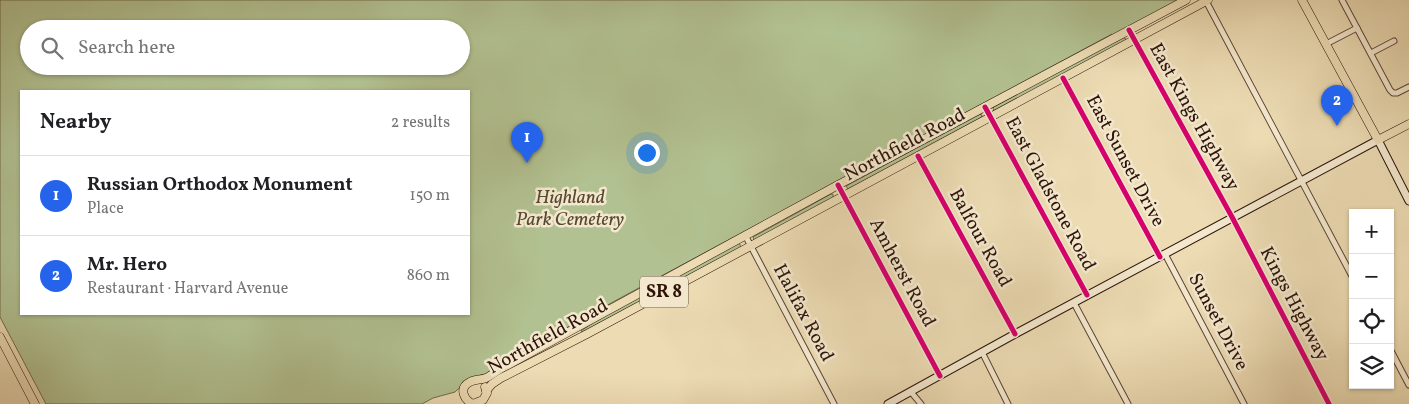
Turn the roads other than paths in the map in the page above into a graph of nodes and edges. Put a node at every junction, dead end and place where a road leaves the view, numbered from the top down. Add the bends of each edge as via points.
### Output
1 (1186, 0) edge
2 (1302, 0) edge
3 (1344, 0) edge
4 (1207, 1) edge
5 (1357, 28) junction
6 (1129, 30) junction
7 (1134, 40) junction
8 (1394, 41) dead end
9 (1326, 44) junction
10 (1371, 53) junction
11 (1063, 78) junction
12 (1409, 87) edge
13 (985, 107) junction
14 (991, 117) junction
15 (1409, 124) edge
16 (1378, 140) junction
17 (918, 156) junction
18 (1302, 180) junction
19 (838, 185) junction
20 (844, 196) junction
21 (1409, 201) edge
22 (1232, 218) junction
23 (745, 235) junction
24 (750, 246) junction
25 (1162, 256) junction
26 (1349, 270) edge
27 (1088, 295) junction
28 (1074, 303) junction
29 (1015, 334) junction
30 (0, 336) edge
31 (982, 352) junction
32 (1394, 357) edge
33 (940, 376) junction
34 (478, 381) junction
35 (1409, 385) edge
36 (911, 392) junction
37 (486, 398) edge
38 (35, 404) edge
39 (473, 404) edge
40 (834, 404) edge
41 (888, 404) edge
42 (921, 404) edge
43 (1008, 404) edge
44 (1128, 404) edge
45 (1244, 404) edge
46 (1329, 404) edge

1 - 6 main road, Northfield Road / SR 8
2 - 9 main road
3 - 5 street
4 - 7 main road, Northfield Road / SR 8
4 - 18 street
5 - 9 street
5 - 10 street
6 - 7 street, East Kings Highway
6 - 13 main road, Northfield Road / SR 8
7 - 11 main road, Northfield Road / SR 8
7 - 22 street, East Kings Highway
8 - 10 street
9 - 16 main road
10 - 12 street via 1393,93
11 - 14 main road, Northfield Road / SR 8
11 - 25 street, East Sunset Drive
13 - 14 street, East Gladstone Road
13 - 19 main road, Northfield Road / SR 8
14 - 17 main road, Northfield Road / SR 8
14 - 27 street, East Gladstone Road
15 - 16 main road
16 - 18 main road
16 - 21 main road
17 - 20 main road, Northfield Road / SR 8
17 - 29 street, Balfour Road
18 - 22 main road
18 - 26 street
19 - 20 street, Amherst Road
19 - 23 main road, Northfield Road / SR 8
20 - 24 main road, Northfield Road / SR 8
20 - 33 street, Amherst Road
22 - 25 main road
22 - 46 street, Kings Highway
23 - 24 street, Halifax Road
23 - 34 main road, Northfield Road / SR 8
24 - 37 main road, Northfield Road / SR 8 via 501,378 492,384
24 - 40 street, Halifax Road
25 - 27 main road
25 - 45 street, Sunset Drive
27 - 28 main road
28 - 29 main road
28 - 44 street
29 - 31 main road
30 - 38 main road
31 - 33 main road
31 - 43 street
32 - 35 street
33 - 36 main road
34 - 37 main road via 484,386
34 - 39 main road, SR 8 via 472,381 463,391
36 - 41 main road
36 - 42 street
37 - 39 main road

